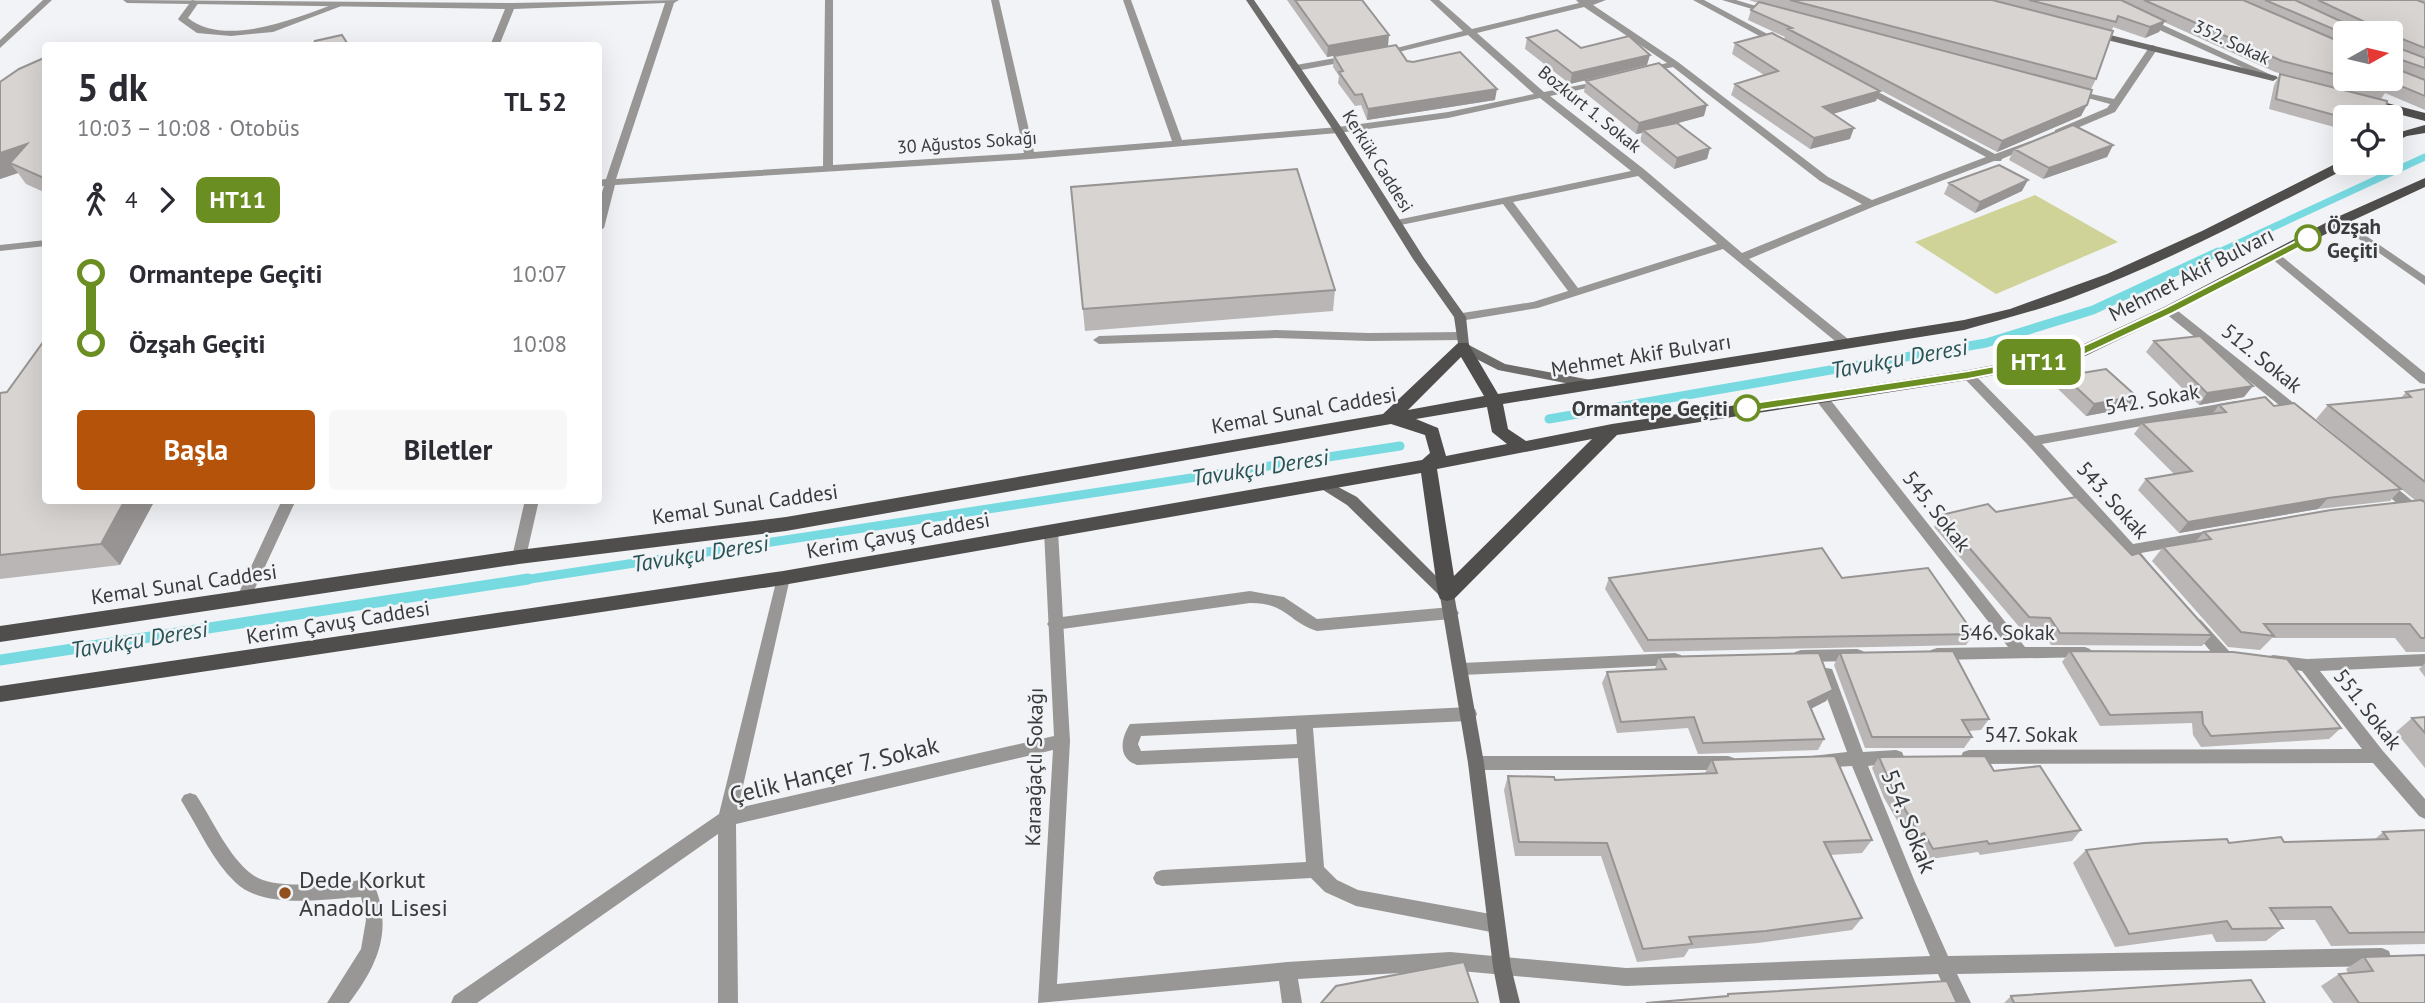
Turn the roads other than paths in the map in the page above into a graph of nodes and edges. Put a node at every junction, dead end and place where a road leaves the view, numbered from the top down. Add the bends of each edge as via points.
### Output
1 (48, 0) edge
2 (127, 0) edge
3 (670, 0) edge
4 (675, 0) edge
5 (829, 0) edge
6 (995, 0) edge
7 (1127, 0) edge
8 (1250, 0) edge
9 (1434, 0) edge
10 (1602, 0) edge
11 (1698, 0) edge
12 (1726, 0) edge
13 (195, 2) junction
14 (1582, 2) edge
15 (340, 5) junction
16 (511, 6) junction
17 (1780, 14) edge
18 (2138, 17) edge
19 (1470, 31) junction
20 (2087, 32) edge
21 (496, 42) edge
22 (0, 45) edge
23 (2154, 48) junction
24 (1793, 51) edge
25 (1372, 55) edge
26 (1359, 57) edge
27 (1675, 64) junction
28 (1296, 68) junction
29 (1636, 74) edge
30 (1609, 80) edge
31 (1853, 83) edge
32 (2061, 88) edge
33 (1543, 96) junction
34 (2115, 102) junction
35 (2360, 105) edge
36 (2371, 105) edge
37 (2403, 112) edge
38 (2425, 117) edge
39 (2425, 129) edge
40 (1338, 130) junction
41 (2403, 134) edge
42 (1178, 144) junction
43 (1030, 156) junction
44 (1997, 159) junction
45 (828, 168) junction
46 (2333, 170) edge
47 (1641, 172) junction
48 (604, 182) edge
49 (2425, 182) edge
50 (1506, 200) junction
51 (1871, 204) junction
52 (2340, 221) junction
53 (1396, 223) junction
54 (42, 243) edge
55 (1725, 245) junction
56 (0, 248) edge
57 (2275, 256) junction
58 (1741, 258) junction
59 (2425, 281) edge
60 (1575, 293) junction
61 (2169, 310) junction
62 (1460, 317) junction
63 (1099, 340) dead end
64 (1463, 342) junction
65 (1844, 342) junction
66 (1968, 375) junction
67 (2425, 380) edge
68 (1591, 384) junction
69 (1819, 396) junction
70 (1494, 400) junction
71 (2265, 400) junction
72 (1389, 418) junction
73 (2309, 423) edge
74 (1612, 430) junction
75 (2032, 441) junction
76 (1525, 448) junction
77 (1428, 465) junction
78 (2370, 473) edge
79 (1325, 485) junction
80 (287, 504) edge
81 (531, 504) edge
82 (2411, 507) junction
83 (2384, 510) edge
84 (2425, 519) edge
85 (1051, 531) junction
86 (2237, 531) edge
87 (2129, 550) junction
88 (519, 557) junction
89 (783, 578) junction
90 (2155, 578) edge
91 (1447, 594) junction
92 (243, 599) junction
93 (1451, 613) junction
94 (2189, 617) edge
95 (1055, 624) junction
96 (0, 634) edge
97 (2021, 653) junction
98 (1927, 654) edge
99 (2102, 654) edge
100 (2196, 654) edge
101 (1820, 655) junction
102 (1873, 655) edge
103 (1778, 656) edge
104 (1695, 658) edge
105 (2259, 659) edge
106 (2425, 660) edge
107 (2307, 665) junction
108 (1462, 669) junction
109 (0, 694) edge
110 (1469, 714) junction
111 (1304, 722) junction
112 (1062, 741) junction
113 (1307, 751) junction
114 (2377, 755) junction
115 (1920, 757) edge
116 (1947, 757) edge
117 (1857, 760) junction
118 (1802, 761) edge
119 (1476, 763) junction
120 (1746, 763) edge
121 (190, 800) dead end
122 (2425, 811) edge
123 (727, 818) junction
124 (1315, 870) junction
125 (1162, 878) dead end
126 (1496, 924) junction
127 (2398, 957) edge
128 (1942, 965) junction
129 (1502, 967) junction
130 (1287, 971) junction
131 (1047, 998) edge
132 (337, 1003) edge
133 (461, 1003) edge
134 (728, 1003) edge
135 (1292, 1003) edge
136 (1510, 1003) edge
137 (1961, 1003) edge

1 - 22 street
2 - 13 street
3 - 4 street
3 - 16 street
3 - 48 street
5 - 45 street
6 - 43 street
7 - 42 street
8 - 28 street, Kerkük Caddesi
9 - 19 street, Bozkurt 1. Sokak
10 - 14 street
11 - 24 street
12 - 17 street
13 - 15 street
13 - 15 street via 183,19 197,30 231,33 273,29
14 - 19 street
14 - 27 street
15 - 16 street
16 - 21 street
18 - 23 street, 352. Sokak via 2281,81
19 - 25 street
19 - 33 street, Bozkurt 1. Sokak
20 - 23 street
23 - 34 street
26 - 28 street
27 - 29 street
27 - 51 street via 1824,179
28 - 40 street, Kerkük Caddesi
30 - 33 street, 30 Ağustos Sokağı
31 - 44 street
32 - 34 street
33 - 40 street, 30 Ağustos Sokağı
33 - 47 street, Bozkurt 1. Sokak
34 - 44 street via 2111,110
35 - 36 main road via 2349,100
37 - 38 main road
39 - 41 main road
40 - 42 street, 30 Ağustos Sokağı
40 - 53 street, Kerkük Caddesi
42 - 43 street, 30 Ağustos Sokağı
43 - 45 street, 30 Ağustos Sokağı
44 - 51 street
45 - 48 street, 30 Ağustos Sokağı
46 - 65 main road, Mehmet Akif Bulvarı via 2132,271 2020,313
47 - 50 street
47 - 55 street, Bozkurt 1. Sokak
49 - 52 main road, Mehmet Akif Bulvarı
50 - 53 street
50 - 60 street
51 - 58 street
52 - 57 main road, Mehmet Akif Bulvarı
52 - 59 street
53 - 62 street, Kerkük Caddesi
54 - 56 street
55 - 58 street, Bozkurt 1. Sokak
55 - 60 street
57 - 61 main road, Mehmet Akif Bulvarı
57 - 67 street
58 - 65 street, Bozkurt 1. Sokak
60 - 62 street
61 - 66 main road, Mehmet Akif Bulvarı via 2073,355
61 - 71 street, 512. Sokak
62 - 64 street, Kerkük Caddesi
63 - 64 street via 1276,334
64 - 68 street via 1502,367
64 - 70 main road
64 - 72 main road
65 - 68 main road, Mehmet Akif Bulvarı
66 - 69 main road, Mehmet Akif Bulvarı
66 - 75 street, 543. Sokak
68 - 70 main road, Mehmet Akif Bulvarı
69 - 74 main road, Mehmet Akif Bulvarı
69 - 97 street, 545. Sokak
70 - 72 main road, Kemal Sunal Caddesi
70 - 76 main road via 1500,432
71 - 73 street, 512. Sokak
71 - 75 street, 542. Sokak
72 - 77 main road via 1432,432 1439,454
72 - 88 main road, Kemal Sunal Caddesi via 786,524
74 - 76 main road, Mehmet Akif Bulvarı
74 - 91 main road
75 - 87 street, 543. Sokak
76 - 77 main road, Mehmet Akif Bulvarı
77 - 79 main road, Kerim Çavuş Caddesi
77 - 91 main road
78 - 82 street
79 - 85 main road, Kerim Çavuş Caddesi
79 - 91 street via 1352,501
80 - 92 street
81 - 88 street
82 - 83 street
82 - 84 street
85 - 89 main road, Kerim Çavuş Caddesi
85 - 95 street, Karaağaçlı Sokağı
86 - 87 street
87 - 90 street, 543. Sokak
88 - 92 main road, Kemal Sunal Caddesi
89 - 109 main road, Kerim Çavuş Caddesi
89 - 123 street
91 - 93 street
92 - 96 main road, Kemal Sunal Caddesi
93 - 95 street via 1317,625 1274,599 1250,597
93 - 108 street
94 - 100 street via 2229,656
95 - 112 street, Karaağaçlı Sokağı
97 - 98 street, 546. Sokak
97 - 99 street, 546. Sokak
101 - 102 street
101 - 103 street
101 - 117 street, 554. Sokak
104 - 108 street
105 - 107 street
106 - 107 street
107 - 114 street, 551. Sokak
108 - 110 street
110 - 111 street
110 - 119 street
111 - 113 street
111 - 113 street via 1136,729 1129,747 1137,758
112 - 123 street, Çelik Hançer 7. Sokak
112 - 131 street, Karaağaçlı Sokağı
113 - 124 street
114 - 116 street, 547. Sokak
114 - 122 street, 551. Sokak
115 - 117 street
117 - 118 street
117 - 128 street, 554. Sokak
119 - 120 street
119 - 126 street
121 - 132 street via 238,873 250,883 281,891 367,888 375,906 373,941 356,979
123 - 133 street, Çelik Hançer 7. Sokak
123 - 134 street
124 - 125 street
124 - 126 street via 1331,886 1356,898
126 - 129 street
127 - 128 street
128 - 129 street via 1626,977
128 - 137 street, 554. Sokak
129 - 130 street via 1450,961
129 - 136 street
130 - 131 street
130 - 135 street

